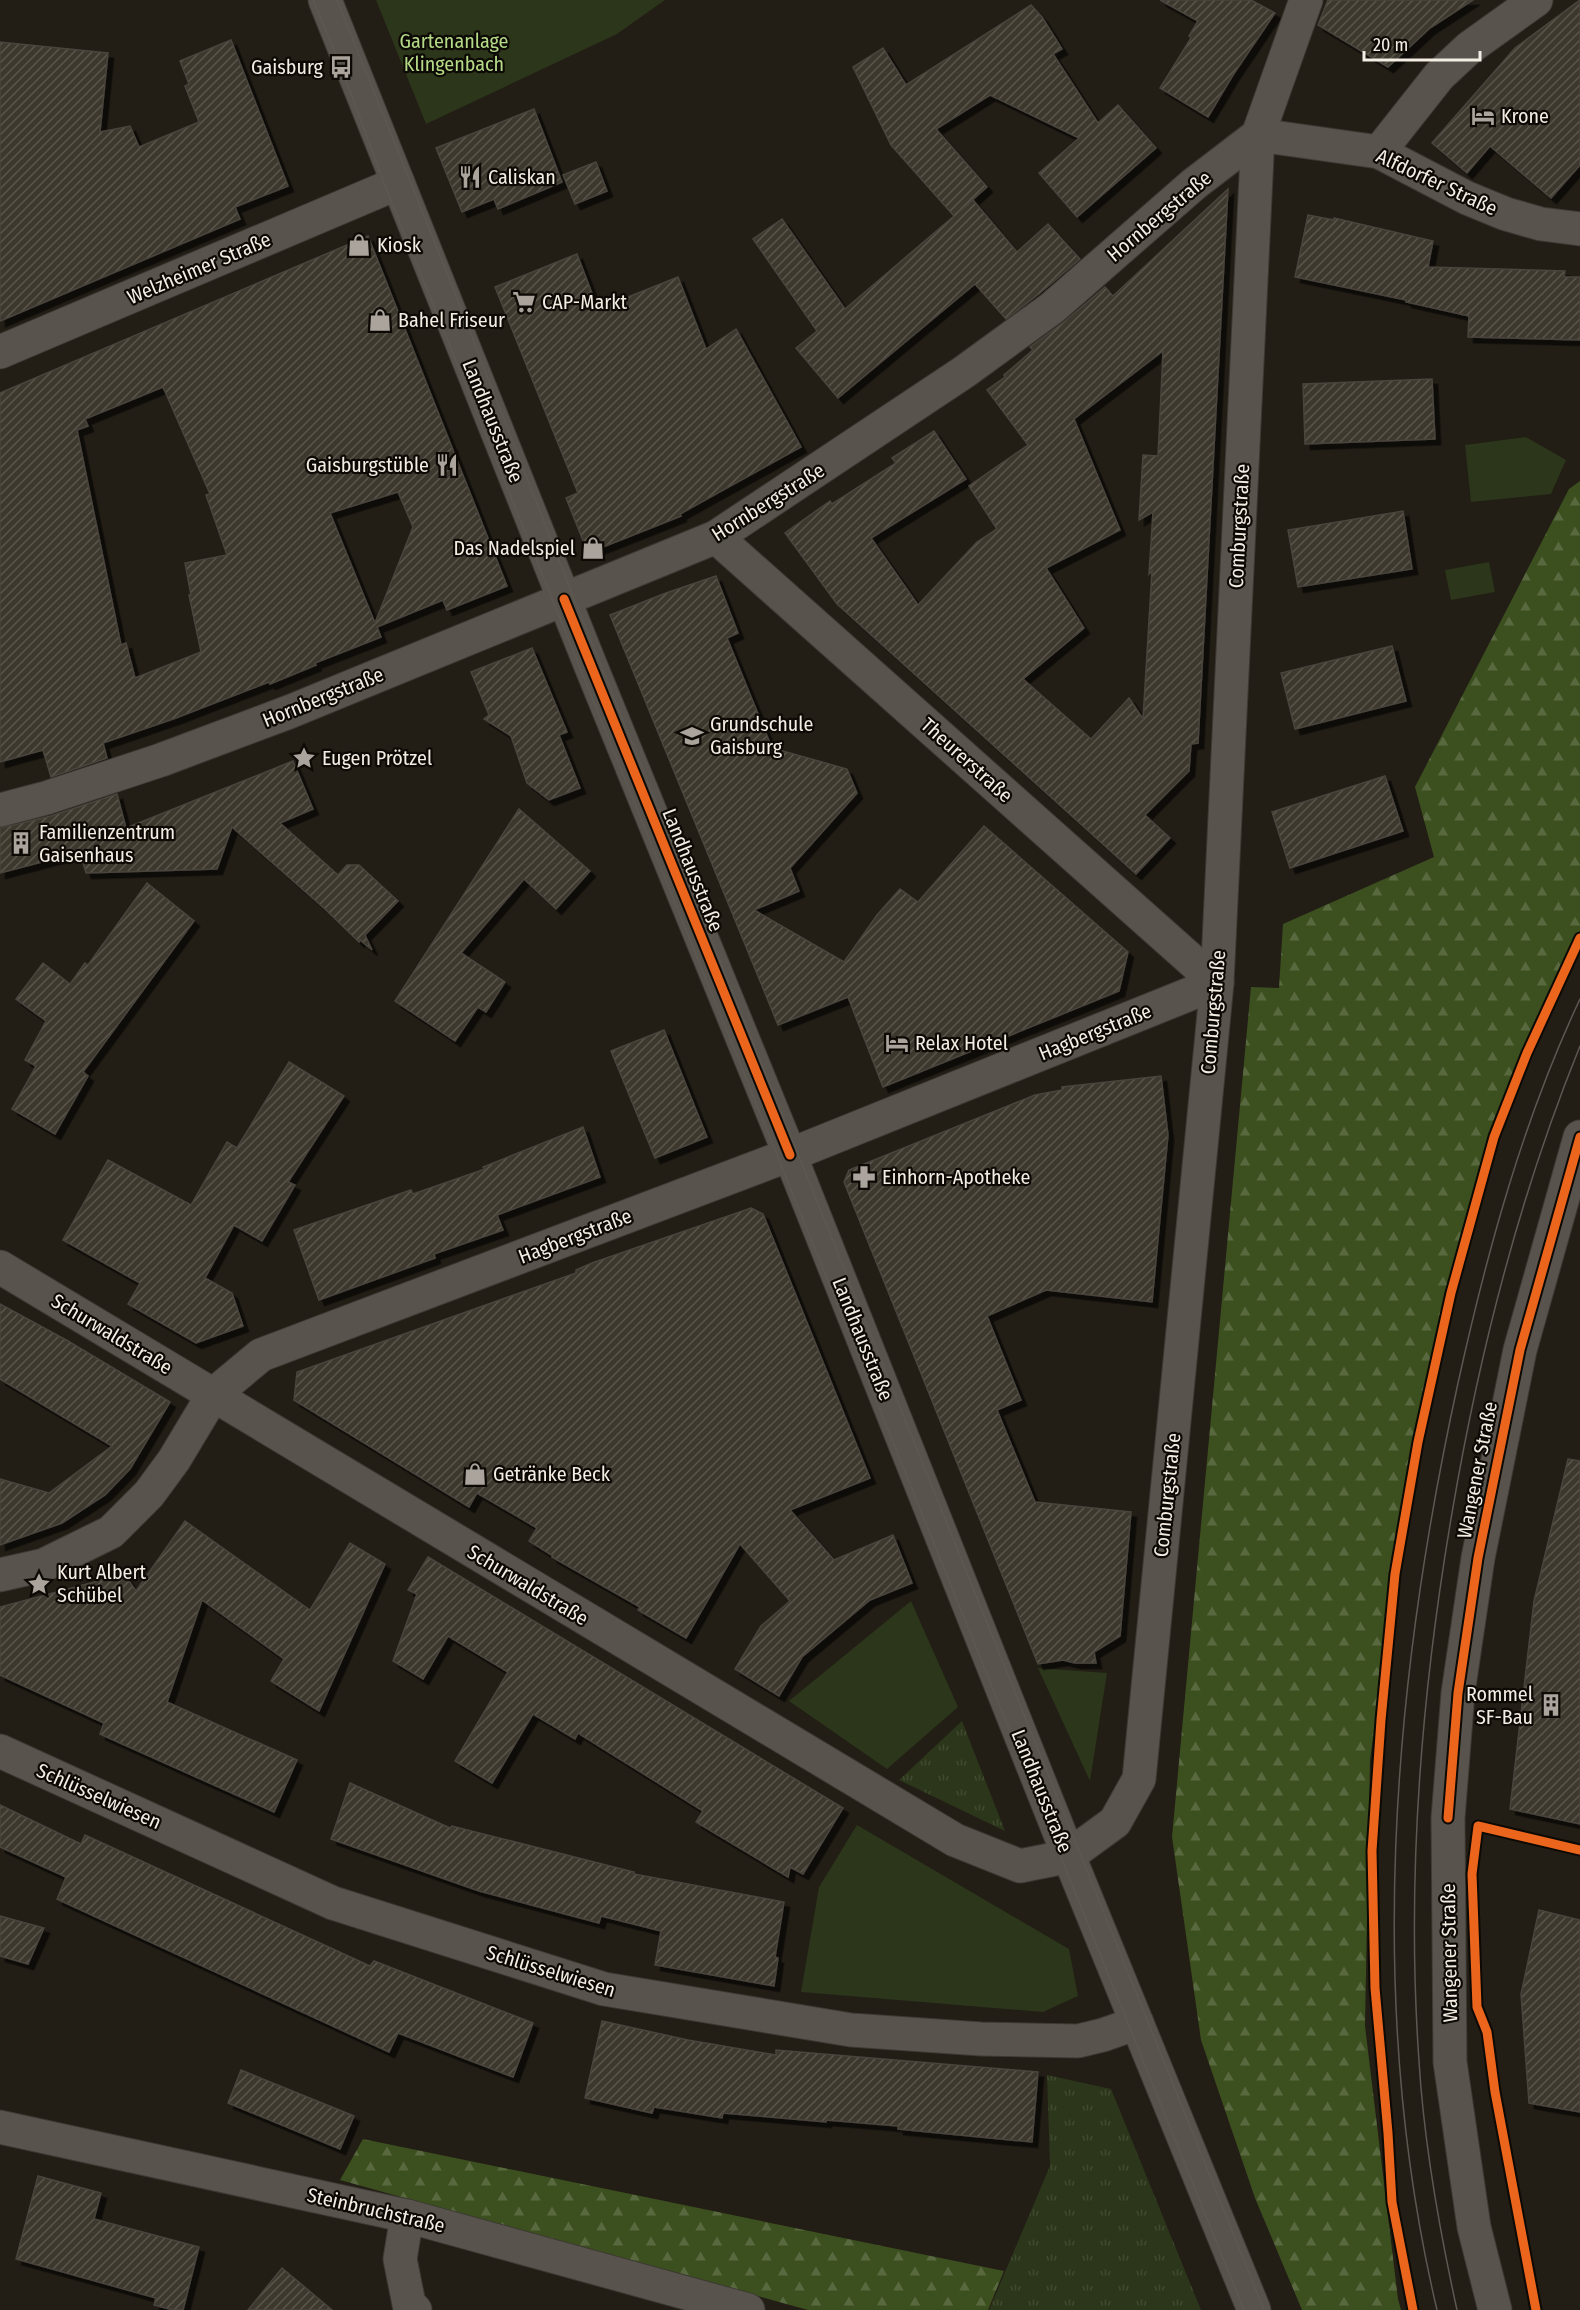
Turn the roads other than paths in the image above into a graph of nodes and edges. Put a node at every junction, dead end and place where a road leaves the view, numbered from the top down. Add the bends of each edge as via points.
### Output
1 (325, 0) edge
2 (1305, 0) edge
3 (1536, 0) edge
4 (1258, 135) junction
5 (1379, 152) junction
6 (398, 183) junction
7 (1580, 230) edge
8 (0, 352) edge
9 (716, 537) junction
10 (564, 599) junction
11 (0, 810) edge
12 (1217, 983) junction
13 (1580, 1137) edge
14 (790, 1155) junction
15 (0, 1267) edge
16 (213, 1395) junction
17 (0, 1575) edge
18 (0, 1751) edge
19 (1068, 1854) junction
20 (1137, 2024) junction
21 (0, 2127) edge
22 (407, 2216) junction
23 (415, 2310) edge
24 (748, 2310) edge
25 (1254, 2310) edge
26 (1495, 2310) edge

1 - 6 street, Landhausstraße
2 - 4 street
3 - 5 street via 1469,48 1439,76
4 - 5 street, Alfdorfer Straße
4 - 9 street, Hornbergstraße via 1194,184 1052,308 964,372
4 - 12 street, Comburgstraße
5 - 7 street, Alfdorfer Straße via 1506,214
6 - 8 street, Welzheimer Straße
6 - 10 street, Landhausstraße
9 - 10 street, Hornbergstraße
9 - 12 street, Theurerstraße
10 - 11 street, Hornbergstraße via 161,760
10 - 14 street, Landhausstraße
12 - 14 street, Hagbergstraße
12 - 19 street, Comburgstraße via 1139,1779 1115,1822
13 - 26 street, Wangener Straße via 1520,1350 1478,1558 1458,1693 1448,1818 1450,2062 1474,2227
14 - 16 street, Hagbergstraße via 261,1355
14 - 19 street, Landhausstraße
15 - 16 street, Schurwaldstraße
16 - 17 street, Hagbergstraße via 149,1494 111,1532 44,1565
16 - 19 street, Schurwaldstraße via 956,1840 1020,1866
18 - 20 street, Schlüsselwiesen via 333,1903 604,1989 851,2031 1078,2041
19 - 20 street, Landhausstraße
20 - 25 street, Landhausstraße
21 - 22 street, Steinbruchstraße
22 - 23 street via 400,2259 409,2304
22 - 24 street, Steinbruchstraße

